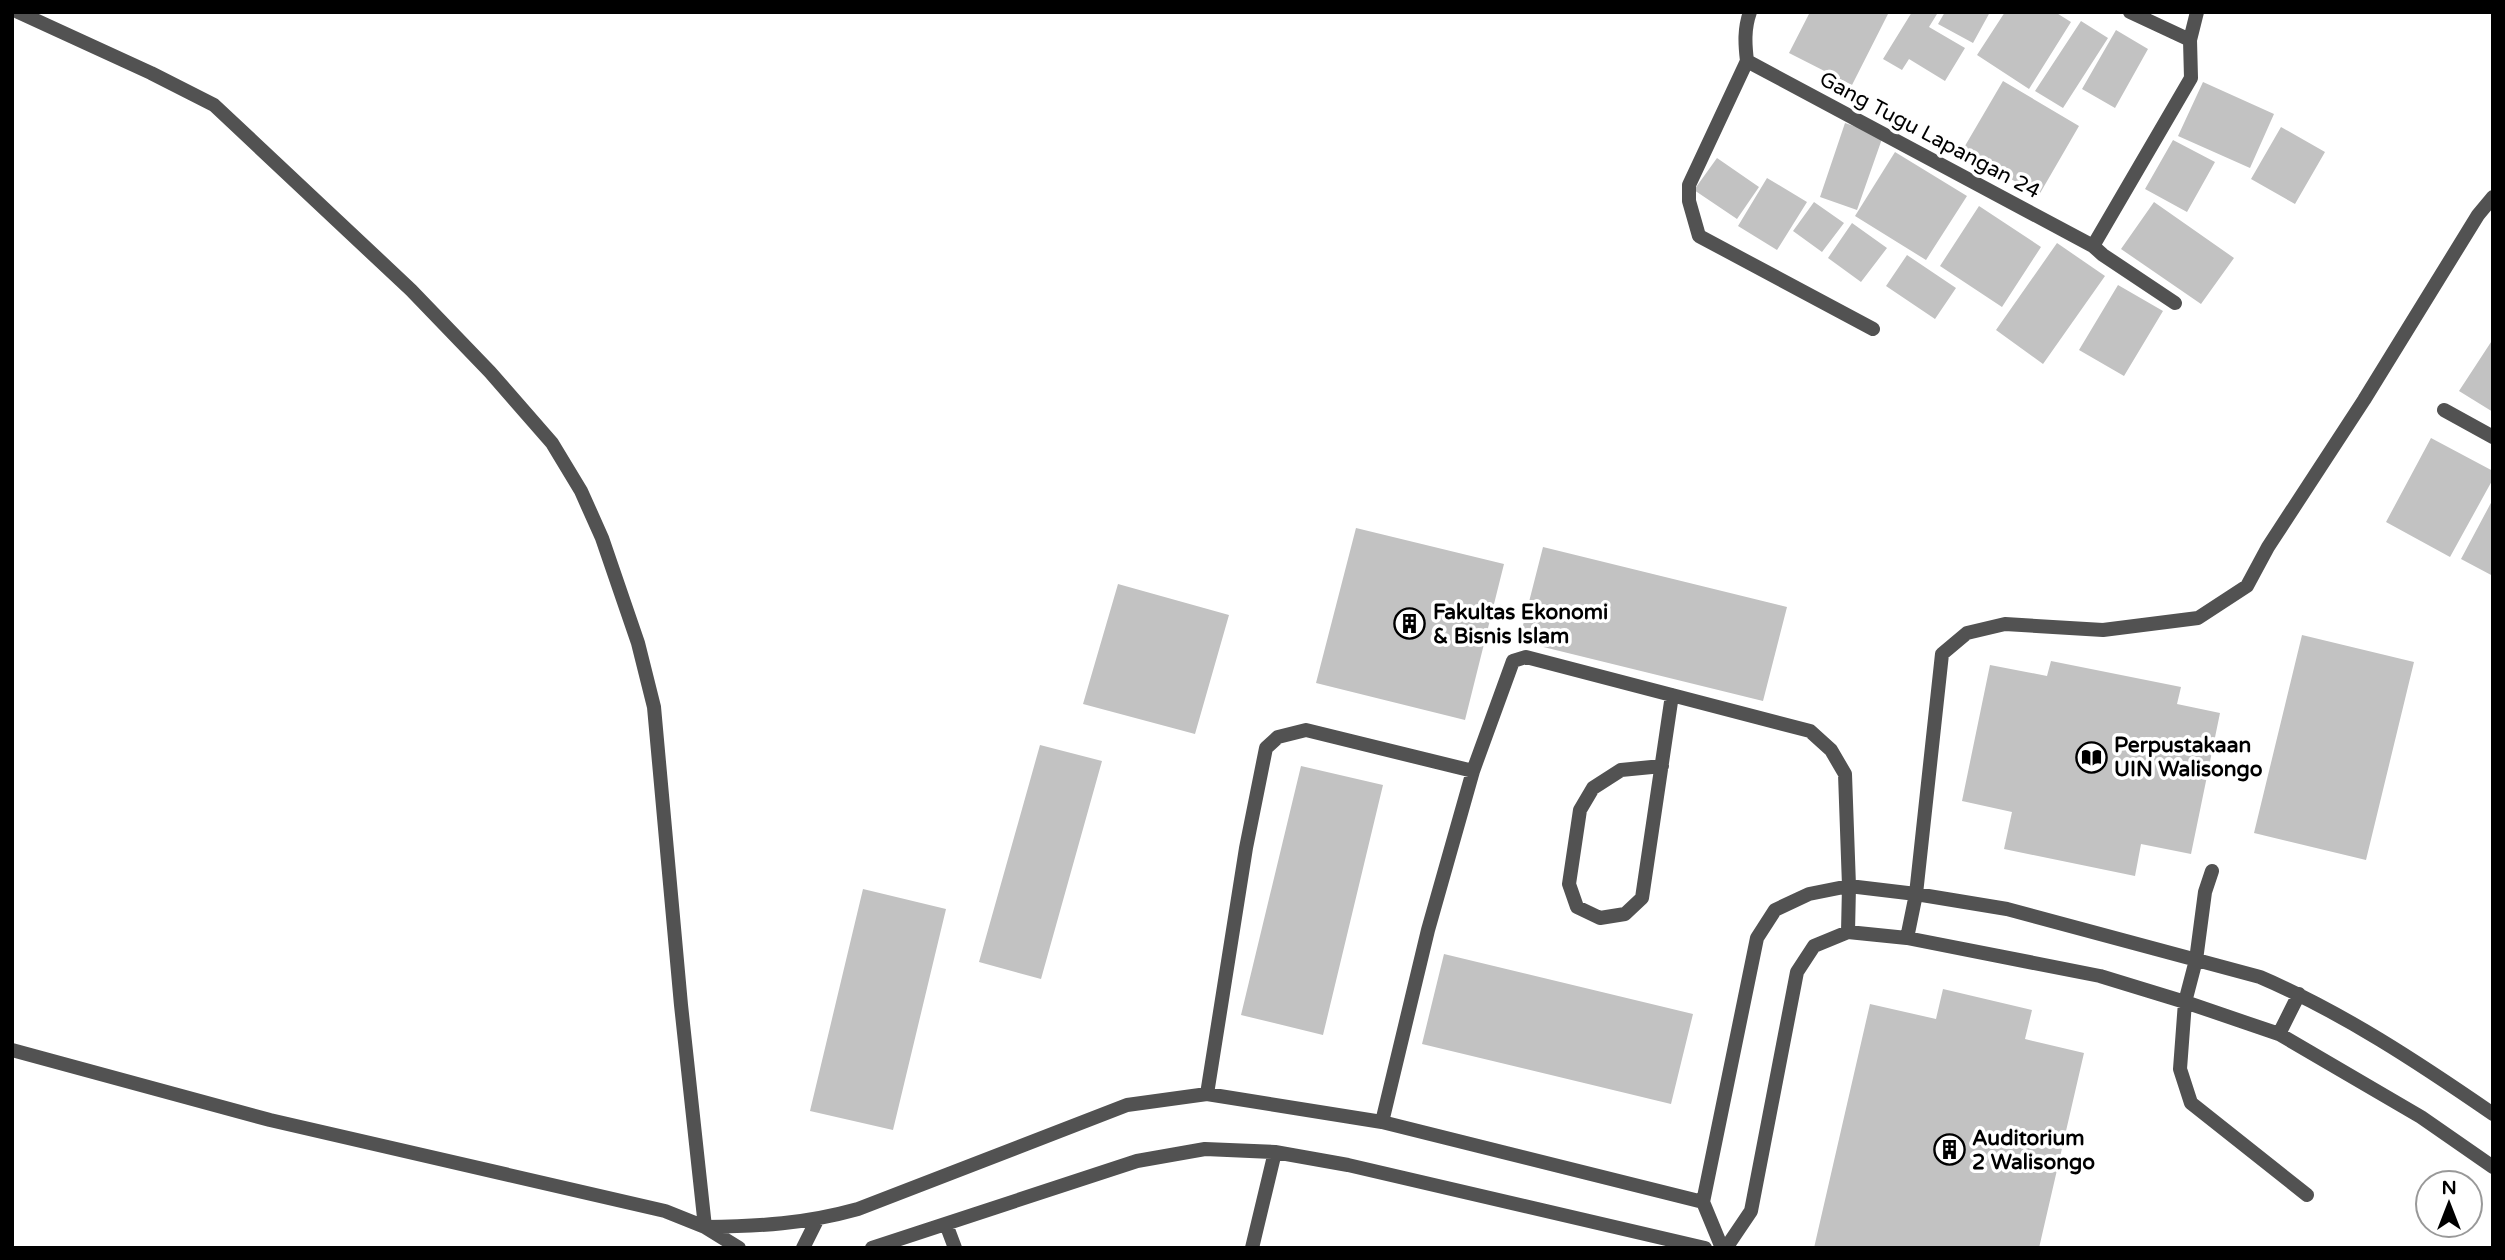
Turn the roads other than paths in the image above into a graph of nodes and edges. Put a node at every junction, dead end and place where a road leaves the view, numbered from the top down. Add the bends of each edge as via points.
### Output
1 (18, 12) edge
2 (1750, 12) edge
3 (2130, 12) edge
4 (2197, 12) edge
5 (2190, 40) junction
6 (1747, 61) junction
7 (2493, 197) edge
8 (2093, 246) junction
9 (2175, 303) dead end
10 (1873, 329) dead end
11 (2444, 410) dead end
12 (2493, 437) edge
13 (1672, 695) junction
14 (1662, 766) junction
15 (1473, 771) junction
16 (2212, 871) dead end
17 (1849, 886) junction
18 (1916, 894) junction
19 (1848, 932) junction
20 (1907, 937) junction
21 (2196, 960) junction
22 (2299, 994) junction
23 (2186, 1002) junction
24 (2279, 1034) junction
25 (12, 1050) edge
26 (1207, 1094) junction
27 (2493, 1114) edge
28 (1382, 1122) junction
29 (1276, 1152) junction
30 (2493, 1167) edge
31 (2307, 1195) dead end
32 (1703, 1202) junction
33 (817, 1220) junction
34 (946, 1224) junction
35 (705, 1227) junction
36 (739, 1248) edge
37 (803, 1248) edge
38 (872, 1248) edge
39 (955, 1248) edge
40 (1251, 1248) edge
41 (1705, 1248) edge
42 (1724, 1248) edge

1 - 35 street via 214,105 411,290 490,372 552,443 581,491 638,643 654,707
2 - 6 street
3 - 5 street
4 - 5 street
5 - 8 street via 2191,78
6 - 8 street, Gang Tugu Lapangan 24
6 - 10 street via 1689,186 1699,236
7 - 18 street via 2247,586 2198,618 2103,630 2005,624 1966,633 1942,654
8 - 9 street, Gang Tugu Lapangan 24
11 - 12 street
13 - 14 street
13 - 15 street via 1522,657 1513,661
13 - 17 street via 1810,731 1830,750 1845,774
14 - 14 street via 1621,770 1593,788 1580,810 1569,884 1577,907 1600,918 1625,914 1642,898
15 - 26 street via 1306,730 1278,737 1266,748
15 - 28 street via 1428,930
16 - 21 street
17 - 18 street
17 - 19 street
17 - 32 street via 1809,894 1774,910 1757,937
18 - 20 street
18 - 21 street via 2007,909
19 - 20 street
19 - 42 street via 1814,946 1797,972 1751,1210
20 - 23 street via 2100,976
21 - 22 street via 2260,977
21 - 23 street
22 - 24 street
22 - 27 street
23 - 24 street
23 - 31 street via 2180,1069 2191,1103
24 - 30 street via 2421,1117
25 - 35 street via 270,1119 665,1211
26 - 28 street
26 - 33 street via 1127,1105 858,1209
28 - 32 street
29 - 34 street via 1205,1149 1137,1161
29 - 40 street
29 - 41 street
32 - 42 street
33 - 35 street
33 - 37 street
34 - 38 street
34 - 39 street
35 - 36 street

